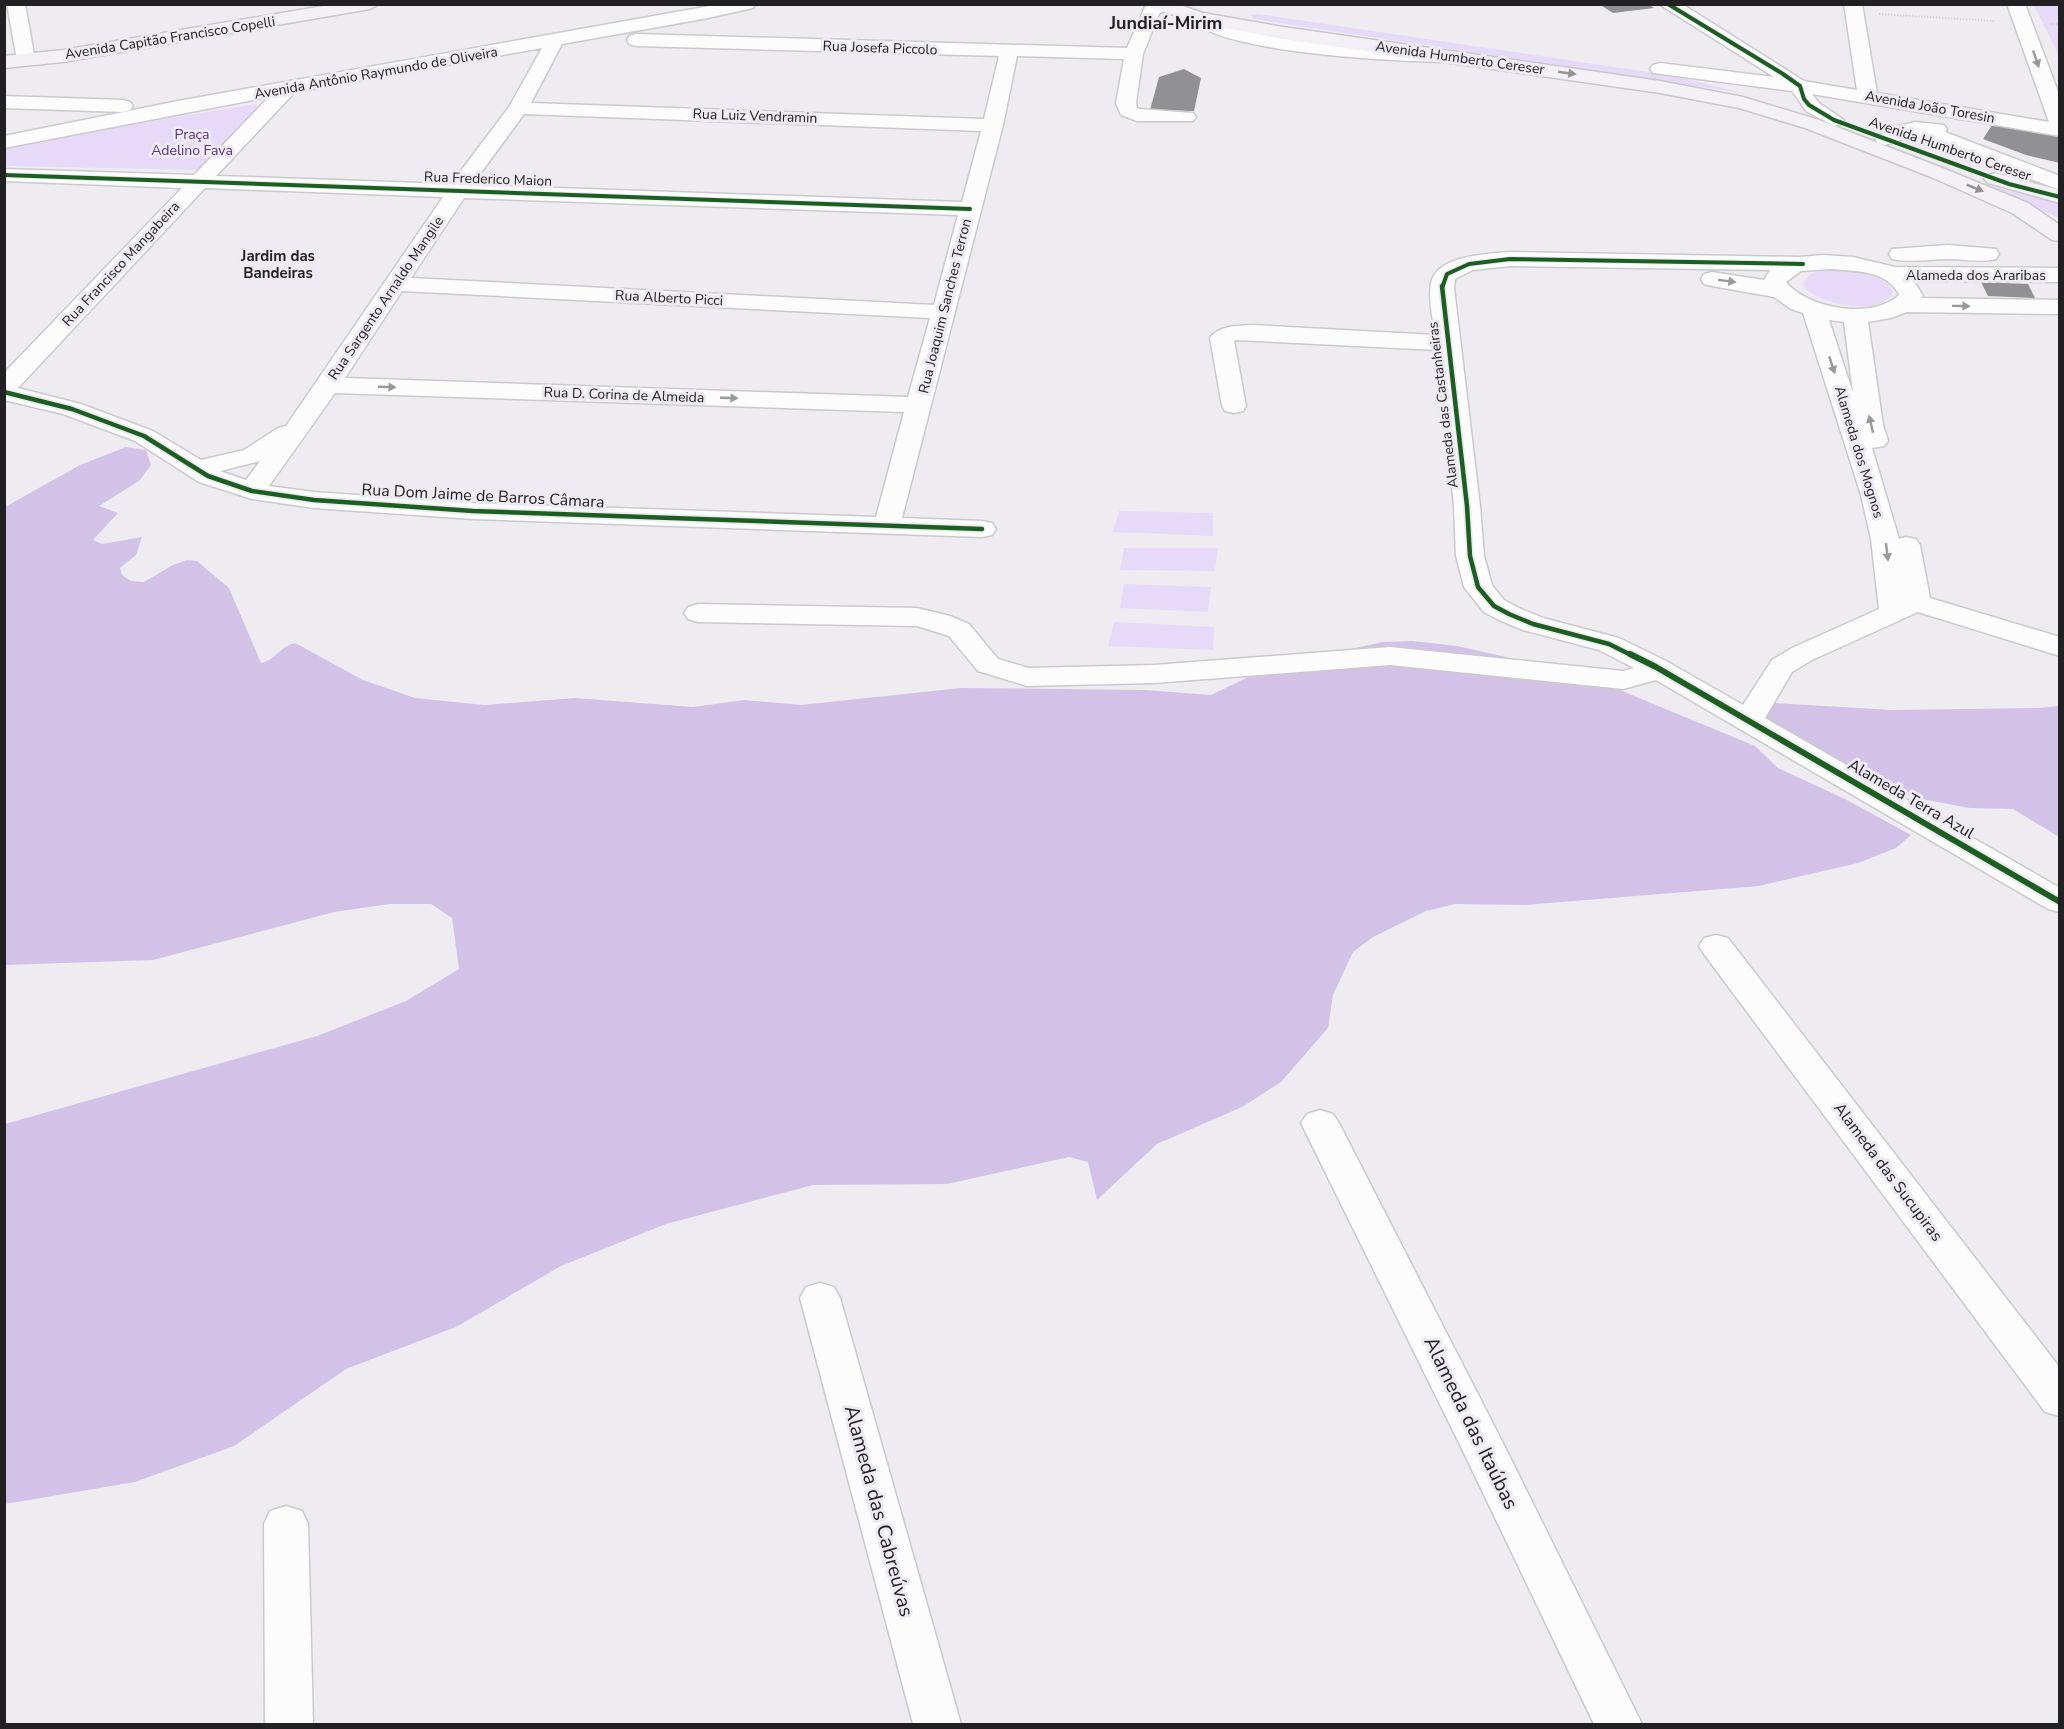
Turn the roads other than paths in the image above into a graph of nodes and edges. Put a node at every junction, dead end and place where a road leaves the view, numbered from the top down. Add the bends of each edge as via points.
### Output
1 (16, 4) edge
2 (370, 4) edge
3 (747, 4) edge
4 (1167, 5) edge
5 (1679, 8) edge
6 (1854, 9) edge
7 (1265, 11) dead end
8 (2019, 13) edge
9 (1204, 14) edge
10 (562, 39) junction
11 (1472, 42) dead end
12 (1009, 52) junction
13 (1134, 54) junction
14 (26, 60) junction
15 (4, 62) edge
16 (1660, 69) junction
17 (1800, 86) junction
18 (288, 88) junction
19 (1868, 97) junction
20 (4, 102) edge
21 (58, 104) junction
22 (178, 108) junction
23 (518, 108) junction
24 (1186, 117) dead end
25 (1834, 120) junction
26 (993, 124) junction
27 (93, 125) junction
28 (1915, 128) junction
29 (2060, 128) edge
30 (1974, 130) dead end
31 (1886, 140) junction
32 (4, 142) edge
33 (4, 174) edge
34 (201, 180) junction
35 (458, 190) junction
36 (2059, 194) edge
37 (970, 209) junction
38 (2060, 236) edge
39 (1988, 254) dead end
40 (1832, 262) junction
41 (1803, 264) junction
42 (1893, 274) junction
43 (2060, 275) edge
44 (395, 284) junction
45 (1779, 291) junction
46 (1442, 293) junction
47 (1903, 305) junction
48 (2060, 307) edge
49 (1814, 309) junction
50 (942, 312) junction
51 (1855, 315) junction
52 (1448, 352) junction
53 (328, 385) junction
54 (4, 390) edge
55 (920, 405) junction
56 (1234, 406) dead end
57 (296, 427) junction
58 (197, 469) junction
59 (252, 491) junction
60 (887, 525) junction
61 (982, 529) dead end
62 (1901, 604) junction
63 (698, 613) dead end
64 (2060, 647) edge
65 (1656, 667) junction
66 (1749, 720) junction
67 (2060, 902) edge
68 (1716, 946) dead end
69 (1320, 1123) dead end
70 (820, 1298) dead end
71 (2060, 1400) edge
72 (286, 1524) dead end
73 (289, 1725) edge
74 (938, 1725) edge
75 (1618, 1725) edge

1 - 14 street
2 - 14 main road, Avenida Capitão Francisco Copelli
3 - 10 street, Avenida Antônio Raymundo de Oliveira
4 - 9 main road, Avenida Humberto Cereser
4 - 13 street via 1150,11
5 - 17 street
6 - 19 street
7 - 9 main road
8 -> 29 street
9 -> 38 main road, Avenida Humberto Cereser via 1743,103 1812,124 1984,192 2020,208
10 - 12 street, Rua Josefa Piccolo
10 - 18 street, Avenida Antônio Raymundo de Oliveira
10 - 23 street, Rua Sargento Arnaldo Mangile
11 - 16 main road, Avenida Humberto Cereser
12 - 13 street, Rua Josefa Piccolo
12 - 26 street, Rua Joaquim Sanches Terron
13 - 24 street via 1128,111 1137,115
14 - 15 main road, Avenida Capitão Francisco Copelli
16 - 17 street, Avenida João Toresin
16 - 25 main road, Avenida Humberto Cereser via 1769,97
17 - 19 street, Avenida João Toresin
17 - 25 street via 1809,105
18 - 22 street, Avenida Antônio Raymundo de Oliveira
18 - 34 street, Rua Francisco Mangabeira
19 - 29 street, Avenida João Toresin
20 - 21 street
21 - 22 street
21 - 27 street via 87,115
22 - 27 street, Avenida Antônio Raymundo de Oliveira
23 - 26 street, Rua Luiz Vendramin
23 - 35 street, Rua Sargento Arnaldo Mangile
25 - 31 main road, Avenida Humberto Cereser
26 - 37 street, Rua Joaquim Sanches Terron
27 - 32 street, Avenida Antônio Raymundo de Oliveira
28 - 30 street
28 - 31 street via 1894,132
28 - 36 street
31 - 36 main road, Avenida Humberto Cereser via 2009,184
33 - 34 street, Rua Frederico Maion
34 - 35 street, Rua Frederico Maion
34 - 54 street, Rua Francisco Mangabeira
35 - 37 street, Rua Frederico Maion
35 - 44 street, Rua Sargento Arnaldo Mangile
37 - 50 street, Rua Joaquim Sanches Terron
39 - 40 street via 1926,253
40 - 41 street
40 - 42 street, Alameda dos Araribas
41 - 45 street via 1778,274 1774,282
41 - 46 street via 1495,260 1472,264 1447,275
42 - 43 street, Alameda dos Araribas
42 - 47 street via 1910,291 1911,296
44 - 50 street, Rua Alberto Picci
44 - 53 street, Rua Sargento Arnaldo Mangile
46 -> 45 street via 1469,278 1515,271 1708,279
45 - 49 street, Alameda dos Araribas
46 - 52 street, Alameda das Castanheiras
47 -> 48 street, Alameda dos Araribas
47 - 51 street, Alameda dos Araribas
49 - 51 street, Alameda dos Araribas
49 -> 62 street, Alameda dos Mognos via 1874,495
50 - 55 street, Rua Joaquim Sanches Terron
62 -> 51 street, Alameda dos Mognos via 1894,496 1870,425
52 - 56 street via 1356,357 1350,352 1346,337 1233,333 1222,339
52 - 65 street, Alameda das Castanheiras via 1470,556 1478,587 1494,606 1509,614 1609,644
53 -> 55 street, Rua D. Corina de Almeida
53 - 57 street, Rua Sargento Arnaldo Mangile
54 - 58 street, Rua Dom Jaime de Barros Câmara via 72,409 144,436
55 - 60 street, Rua Joaquim Sanches Terron
57 - 58 street via 253,455
57 - 59 street, Rua Sargento Arnaldo Mangile
58 - 59 street, Rua Dom Jaime de Barros Câmara
59 - 60 street, Rua Dom Jaime de Barros Câmara via 314,500 473,511
60 - 61 street, Rua Dom Jaime de Barros Câmara
62 - 64 street
62 - 66 street via 1782,666
63 - 65 street via 917,617 959,630 988,664 1026,677 1154,674 1390,656 1623,680
65 - 66 street, Alameda das Castanheiras
66 - 67 street, Alameda Terra Azul
68 - 71 street, Alameda das Sucupiras
69 - 75 street, Alameda das Itaúbas
70 - 74 street, Alameda das Cabreúvas
72 - 73 street

